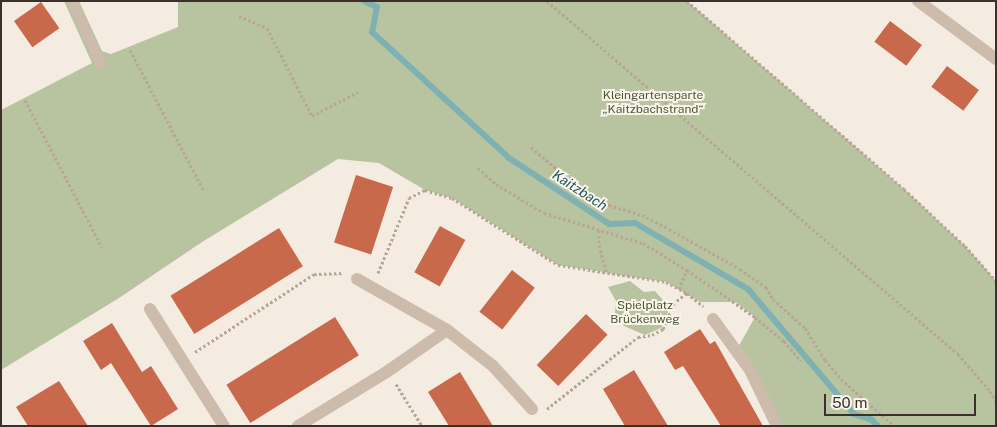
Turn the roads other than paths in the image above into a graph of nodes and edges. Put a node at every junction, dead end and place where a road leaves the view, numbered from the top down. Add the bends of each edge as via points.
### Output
1 (72, 1) edge
2 (918, 1) edge
3 (996, 59) edge
4 (100, 63) dead end
5 (356, 279) road end
6 (150, 309) dead end
7 (713, 319) road end
8 (447, 330) junction
9 (532, 409) road end
10 (224, 426) edge
11 (298, 426) edge
12 (777, 426) edge

1 - 4 lane
2 - 3 street
5 - 8 street
6 - 10 street
7 - 12 street via 750,370
8 - 9 street via 493,366
8 - 11 street

